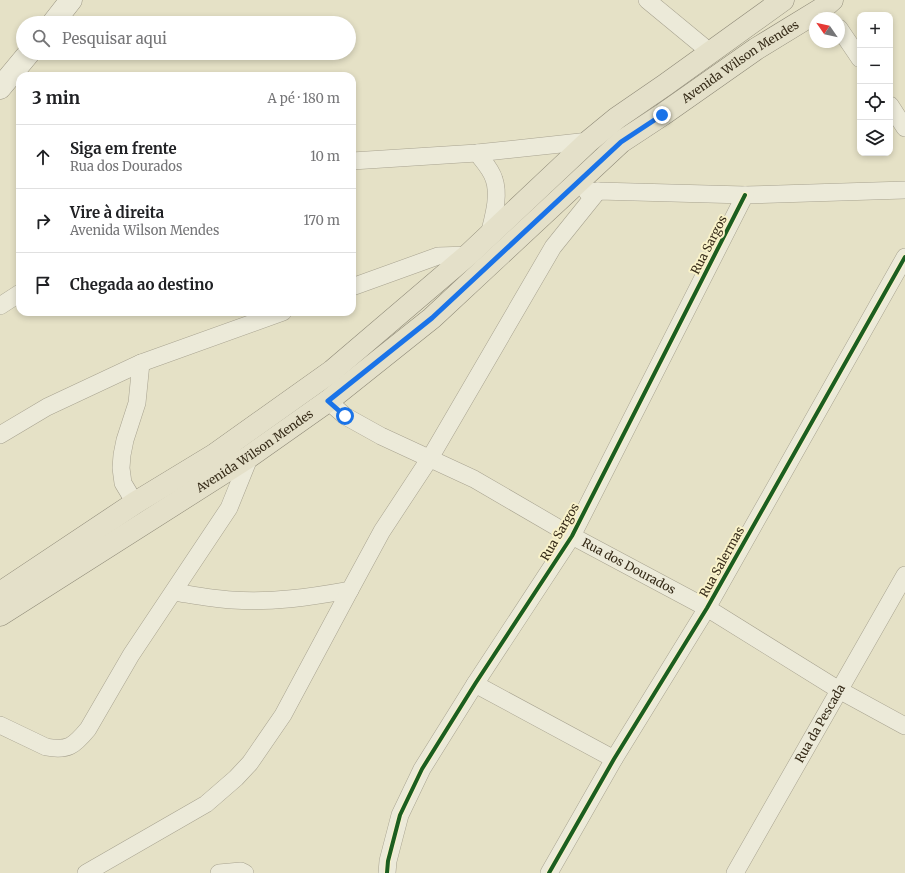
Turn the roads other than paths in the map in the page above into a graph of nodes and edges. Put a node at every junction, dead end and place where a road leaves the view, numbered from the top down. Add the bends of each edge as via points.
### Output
1 (71, 0) edge
2 (647, 0) edge
3 (783, 0) edge
4 (829, 9) edge
5 (58, 16) edge
6 (845, 37) edge
7 (710, 52) junction
8 (857, 55) edge
9 (23, 60) edge
10 (0, 88) edge
11 (893, 110) edge
12 (905, 128) edge
13 (589, 141) junction
14 (477, 153) junction
15 (356, 161) edge
16 (905, 190) edge
17 (598, 191) junction
18 (566, 194) junction
19 (745, 195) junction
20 (489, 235) junction
21 (468, 255) junction
22 (905, 257) edge
23 (356, 286) edge
24 (16, 296) edge
25 (0, 306) edge
26 (272, 316) edge
27 (141, 363) junction
28 (328, 401) junction
29 (0, 435) edge
30 (250, 456) junction
31 (430, 458) junction
32 (135, 503) junction
33 (572, 536) junction
34 (905, 575) edge
35 (350, 590) junction
36 (174, 592) junction
37 (0, 593) edge
38 (708, 608) junction
39 (0, 616) edge
40 (475, 684) junction
41 (839, 690) junction
42 (0, 725) edge
43 (905, 726) edge
44 (614, 759) junction
45 (86, 873) edge
46 (219, 873) edge
47 (245, 873) edge
48 (387, 873) edge
49 (549, 873) edge
50 (735, 873) edge

1 - 5 street
2 - 7 street
3 - 7 main road, Avenida Wilson Mendes
4 - 18 main road, Avenida Wilson Mendes via 756,49 621,142
6 - 8 street
7 - 13 main road, Avenida Wilson Mendes
9 - 10 street
11 - 12 street
13 - 14 street
13 - 20 main road, Avenida Wilson Mendes
14 - 15 street
14 - 20 street via 492,174 496,187
16 - 19 street
17 - 18 street
17 - 19 street
17 - 31 street via 553,247
18 - 28 main road, Avenida Wilson Mendes via 432,318
19 - 33 street, Rua Sargos
20 - 21 main road, Avenida Wilson Mendes
21 - 23 street via 438,256
21 - 32 main road, Avenida Wilson Mendes via 332,371 214,455
22 - 38 street, Rua Salermas
24 - 25 street
26 - 27 street
27 - 29 street via 47,408
27 - 32 street via 137,403 125,440 121,468 123,483
28 - 30 main road, Avenida Wilson Mendes
28 - 31 street, Rua dos Dourados via 345,416
30 - 36 street via 229,508
30 - 39 main road, Avenida Wilson Mendes
31 - 33 street, Rua dos Dourados via 474,479
31 - 35 street via 382,531
32 - 37 main road, Avenida Wilson Mendes
33 - 38 street, Rua dos Dourados
33 - 40 street, Rua Sargos
34 - 41 street, Rua da Pescada
35 - 36 street via 273,600 232,600
35 - 45 street via 283,716 250,763 206,804
36 - 42 street via 131,655 88,729 72,746 59,749 46,747
38 - 41 street, Rua dos Dourados
38 - 44 street, Rua Salermas
40 - 44 street
40 - 48 street, Rua Sargos via 422,769 400,815
41 - 43 street, Rua dos Dourados
41 - 50 street, Rua da Pescada
44 - 49 street, Rua Salermas
46 - 47 street

